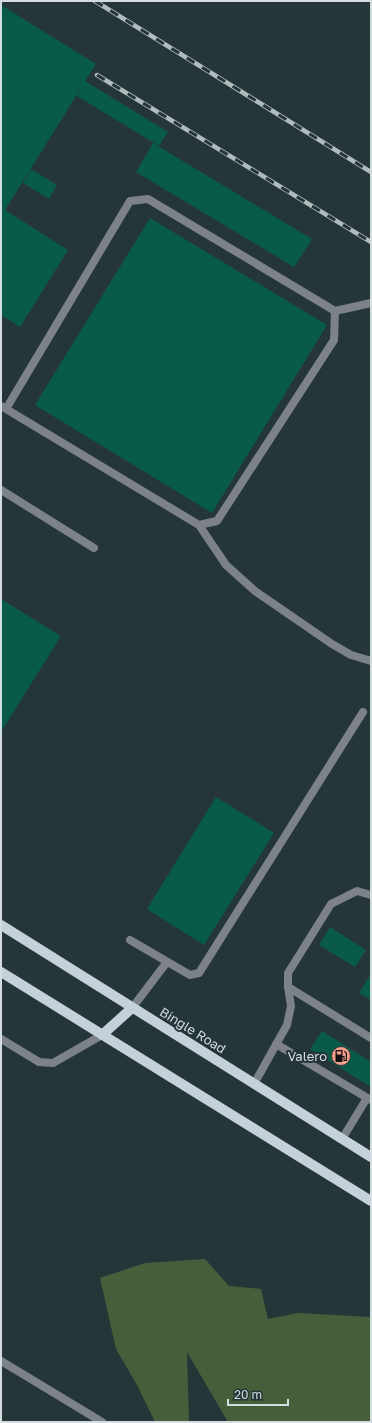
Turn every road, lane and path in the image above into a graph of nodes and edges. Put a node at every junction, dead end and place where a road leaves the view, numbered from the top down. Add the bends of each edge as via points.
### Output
1 (371, 303) edge
2 (335, 311) junction
3 (3, 407) edge
4 (1, 490) edge
5 (198, 525) junction
6 (94, 548) dead end
7 (371, 661) edge
8 (363, 712) dead end
9 (371, 895) edge
10 (1, 925) edge
11 (130, 940) dead end
12 (167, 962) junction
13 (1, 972) edge
14 (288, 987) junction
15 (132, 1008) junction
16 (102, 1036) junction
17 (371, 1038) edge
18 (1, 1039) edge
19 (276, 1044) junction
20 (254, 1084) junction
21 (369, 1099) edge
22 (342, 1139) junction
23 (371, 1157) edge
24 (371, 1201) edge
25 (1, 1361) edge
26 (102, 1422) edge

1 - 2 lane
2 - 3 lane via 148,199 130,201
2 - 5 lane via 334,340 218,521
3 - 5 lane
4 - 6 lane
5 - 7 lane via 226,565 254,591 332,644 351,655
8 - 12 lane via 199,973 190,975
9 - 14 lane via 357,891 331,904 288,972
10 - 15 main road, Bingle Road
11 - 12 lane
12 - 15 lane
13 - 16 main road
14 - 17 lane
14 - 19 lane via 291,1006 287,1025
15 - 16 main road
15 - 20 main road, Bingle Road
16 - 18 lane via 53,1063 39,1062
16 - 24 main road
19 - 20 lane
19 - 21 lane
20 - 22 main road, Bingle Road
21 - 22 lane
22 - 23 main road, Bingle Road
25 - 26 lane

